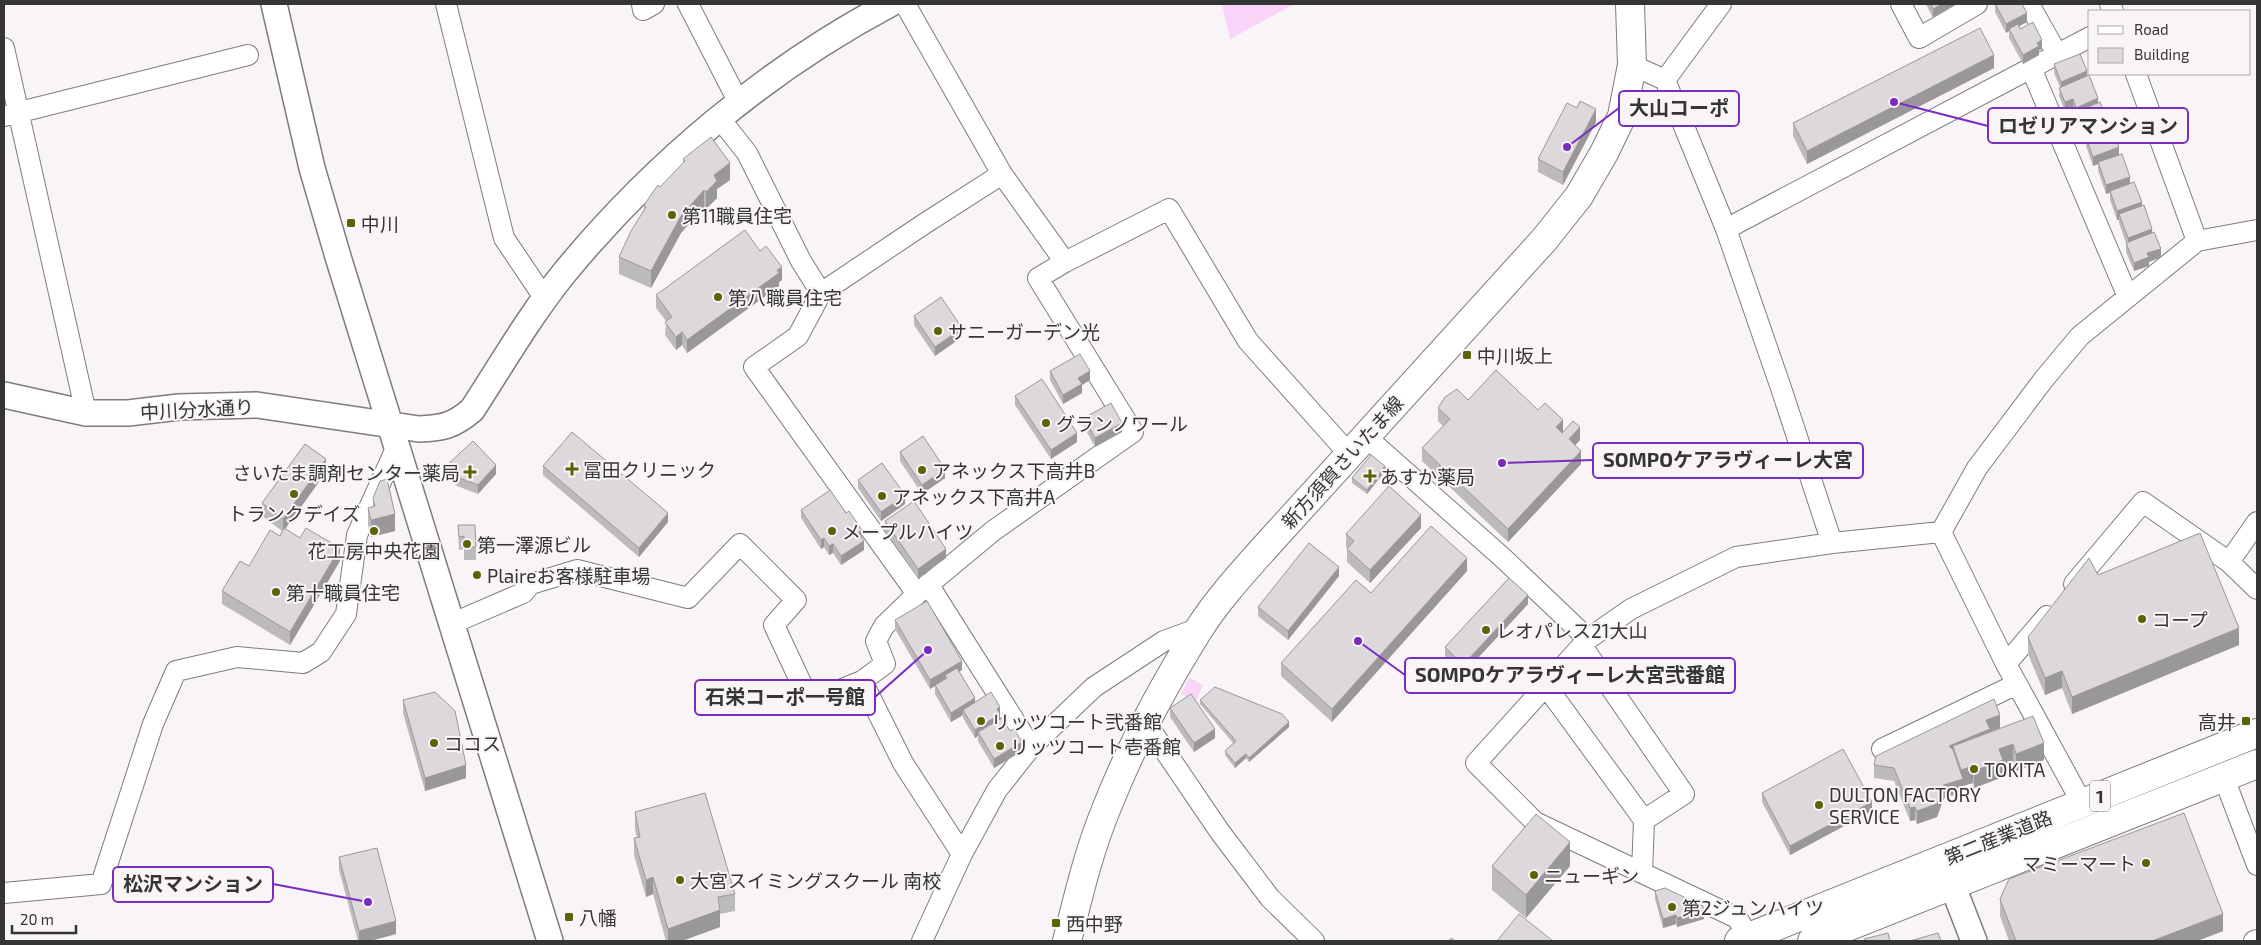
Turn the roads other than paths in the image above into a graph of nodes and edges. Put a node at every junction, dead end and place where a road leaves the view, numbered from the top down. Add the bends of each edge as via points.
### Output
1 (274, 4) edge
2 (446, 4) edge
3 (642, 4) edge
4 (654, 4) edge
5 (688, 4) edge
6 (890, 4) edge
7 (905, 4) edge
8 (1630, 4) edge
9 (1721, 4) edge
10 (1901, 4) edge
11 (1977, 4) edge
12 (2029, 4) edge
13 (2088, 38) edge
14 (4, 48) edge
15 (2058, 54) junction
16 (248, 56) dead end
17 (1632, 65) junction
18 (2031, 68) junction
19 (2136, 75) edge
20 (1665, 80) junction
21 (739, 103) junction
22 (11, 114) edge
23 (720, 119) junction
24 (1002, 174) junction
25 (1726, 229) junction
26 (2257, 230) edge
27 (2197, 241) junction
28 (1064, 262) junction
29 (821, 294) junction
30 (2128, 297) junction
31 (545, 299) junction
32 (4, 395) edge
33 (86, 413) junction
34 (394, 436) junction
35 (1357, 445) junction
36 (2257, 522) edge
37 (1941, 532) junction
38 (1832, 544) junction
39 (2229, 562) junction
40 (923, 589) junction
41 (2257, 589) edge
42 (451, 624) junction
43 (1200, 628) junction
44 (1585, 642) junction
45 (2006, 664) junction
46 (862, 682) junction
47 (2017, 684) junction
48 (1546, 686) junction
49 (1146, 723) junction
50 (2257, 733) edge
51 (1031, 747) junction
52 (1882, 750) dead end
53 (2257, 764) edge
54 (2224, 778) junction
55 (2082, 803) junction
56 (1644, 820) junction
57 (962, 854) junction
58 (1943, 860) junction
59 (2257, 865) edge
60 (1642, 873) junction
61 (1953, 885) junction
62 (4, 893) edge
63 (1744, 939) edge
64 (1818, 940) edge
65 (550, 941) edge
66 (922, 941) edge
67 (1067, 941) edge
68 (1314, 941) edge
69 (1974, 941) edge

1 - 34 street via 312,168
2 - 31 street via 504,238
3 - 4 street via 643,10
5 - 21 street
6 - 21 street, 中川分水通り via 814,49
7 - 24 street
8 - 17 main road, 新方須賀さいたま線
9 - 20 street
10 - 11 street via 1919,38
12 - 15 street
13 - 15 street
14 - 22 street
15 - 18 street
16 - 22 street
17 - 20 street
17 - 35 main road, 新方須賀さいたま線 via 1622,116 1579,196 1544,240
18 - 25 street
18 - 30 street
19 - 27 street
20 - 25 street
21 - 23 street, 中川分水通り
22 - 33 street
23 - 29 street via 747,153
23 - 31 street, 中川分水通り via 654,175 599,232
24 - 28 street
24 - 29 street
25 - 38 street
26 - 27 street
27 - 30 street
28 - 35 street via 1169,208 1248,341
28 - 40 street via 1038,278 1133,432 993,531
29 - 40 street via 798,336 754,367
30 - 37 street via 2080,336 2044,379 1977,468
31 - 34 street, 中川分水通り via 472,410 458,422 441,428 419,429
32 - 33 street, 中川分水通り
33 - 34 street, 中川分水通り via 128,414 179,407 257,405
34 - 42 street
34 - 62 street via 358,535 346,614 321,652 303,663 237,657 176,671 154,724 101,884
35 - 43 main road, 新方須賀さいたま線 via 1230,588
35 - 44 street via 1503,558
36 - 39 street
37 - 38 street
37 - 45 street
38 - 44 street via 1736,557 1631,609
39 - 41 street
39 - 45 street via 2143,502
40 - 46 street via 884,626 876,641 885,664
40 - 51 street
42 - 46 street via 523,593 530,584 577,570 688,598 740,544 796,600 774,625 810,702
42 - 65 street
43 - 49 main road, 新方須賀さいたま線
43 - 51 street via 1164,641 1094,687
44 - 48 street
44 - 56 street via 1684,794
45 - 47 street
46 - 57 street via 902,763
47 - 52 street
47 - 55 street
48 - 56 street
48 - 60 street via 1476,764 1535,822
49 - 67 main road, 新方須賀さいたま線 via 1106,808
49 - 68 street via 1220,832 1270,898
50 - 55 main road, 第二産業道路 / 1
51 - 57 street via 997,790
53 - 54 main road, 第二産業道路 / 1
54 - 59 street
54 - 61 main road, 第二産業道路 / 1
55 - 58 main road, 第二産業道路 / 1
56 - 60 street
57 - 66 street
58 - 61 street
58 - 63 main road, 第二産業道路 / 1
60 - 63 street via 1737,918
61 - 64 main road, 第二産業道路 / 1
61 - 69 street

